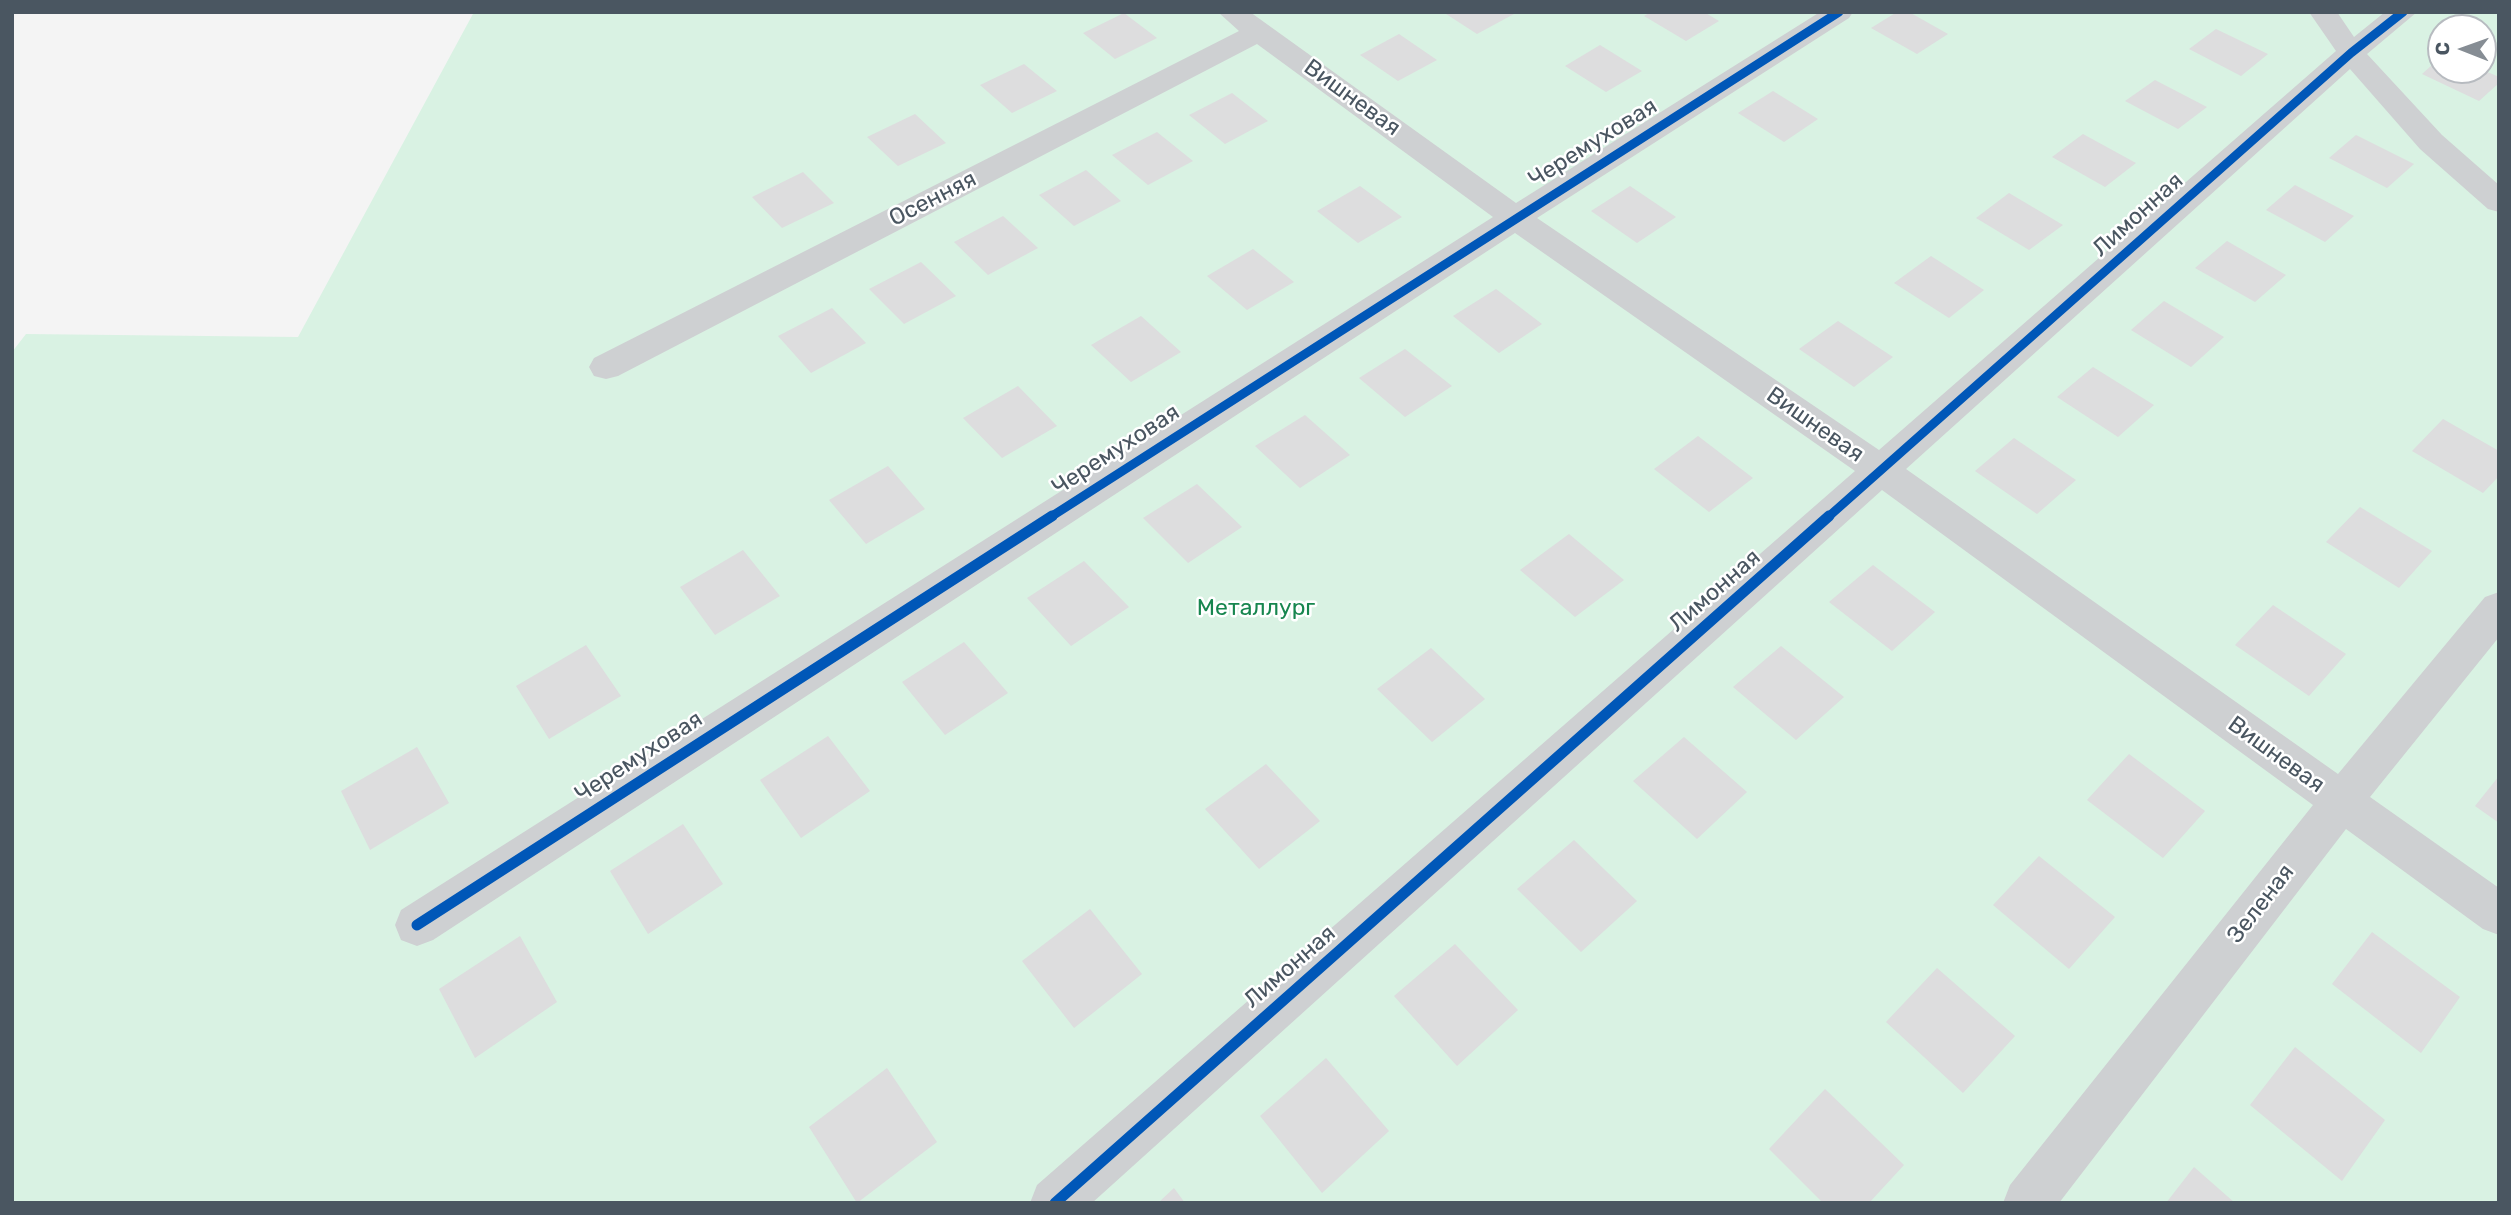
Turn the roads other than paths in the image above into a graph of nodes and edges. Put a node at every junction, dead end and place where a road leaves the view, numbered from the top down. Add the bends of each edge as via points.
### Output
1 (1839, 12) edge
2 (2323, 12) edge
3 (2403, 12) edge
4 (1246, 22) edge
5 (2351, 53) junction
6 (2499, 202) edge
7 (1515, 218) junction
8 (606, 367) dead end
9 (1882, 471) junction
10 (2499, 608) edge
11 (2341, 802) junction
12 (2499, 914) edge
13 (417, 925) dead end
14 (1055, 1203) edge
15 (2028, 1203) edge

1 - 7 street, Черемуховая
2 - 5 street
3 - 5 street, Лимонная
4 - 7 street, Вишневая
4 - 8 street, Осенняя
5 - 6 street via 2431,142
5 - 9 street, Лимонная
7 - 9 street, Вишневая
7 - 13 street, Черемуховая
9 - 11 street, Вишневая
9 - 14 street, Лимонная
10 - 11 street, Зеленая
11 - 12 street, Вишневая
11 - 15 street, Зеленая

